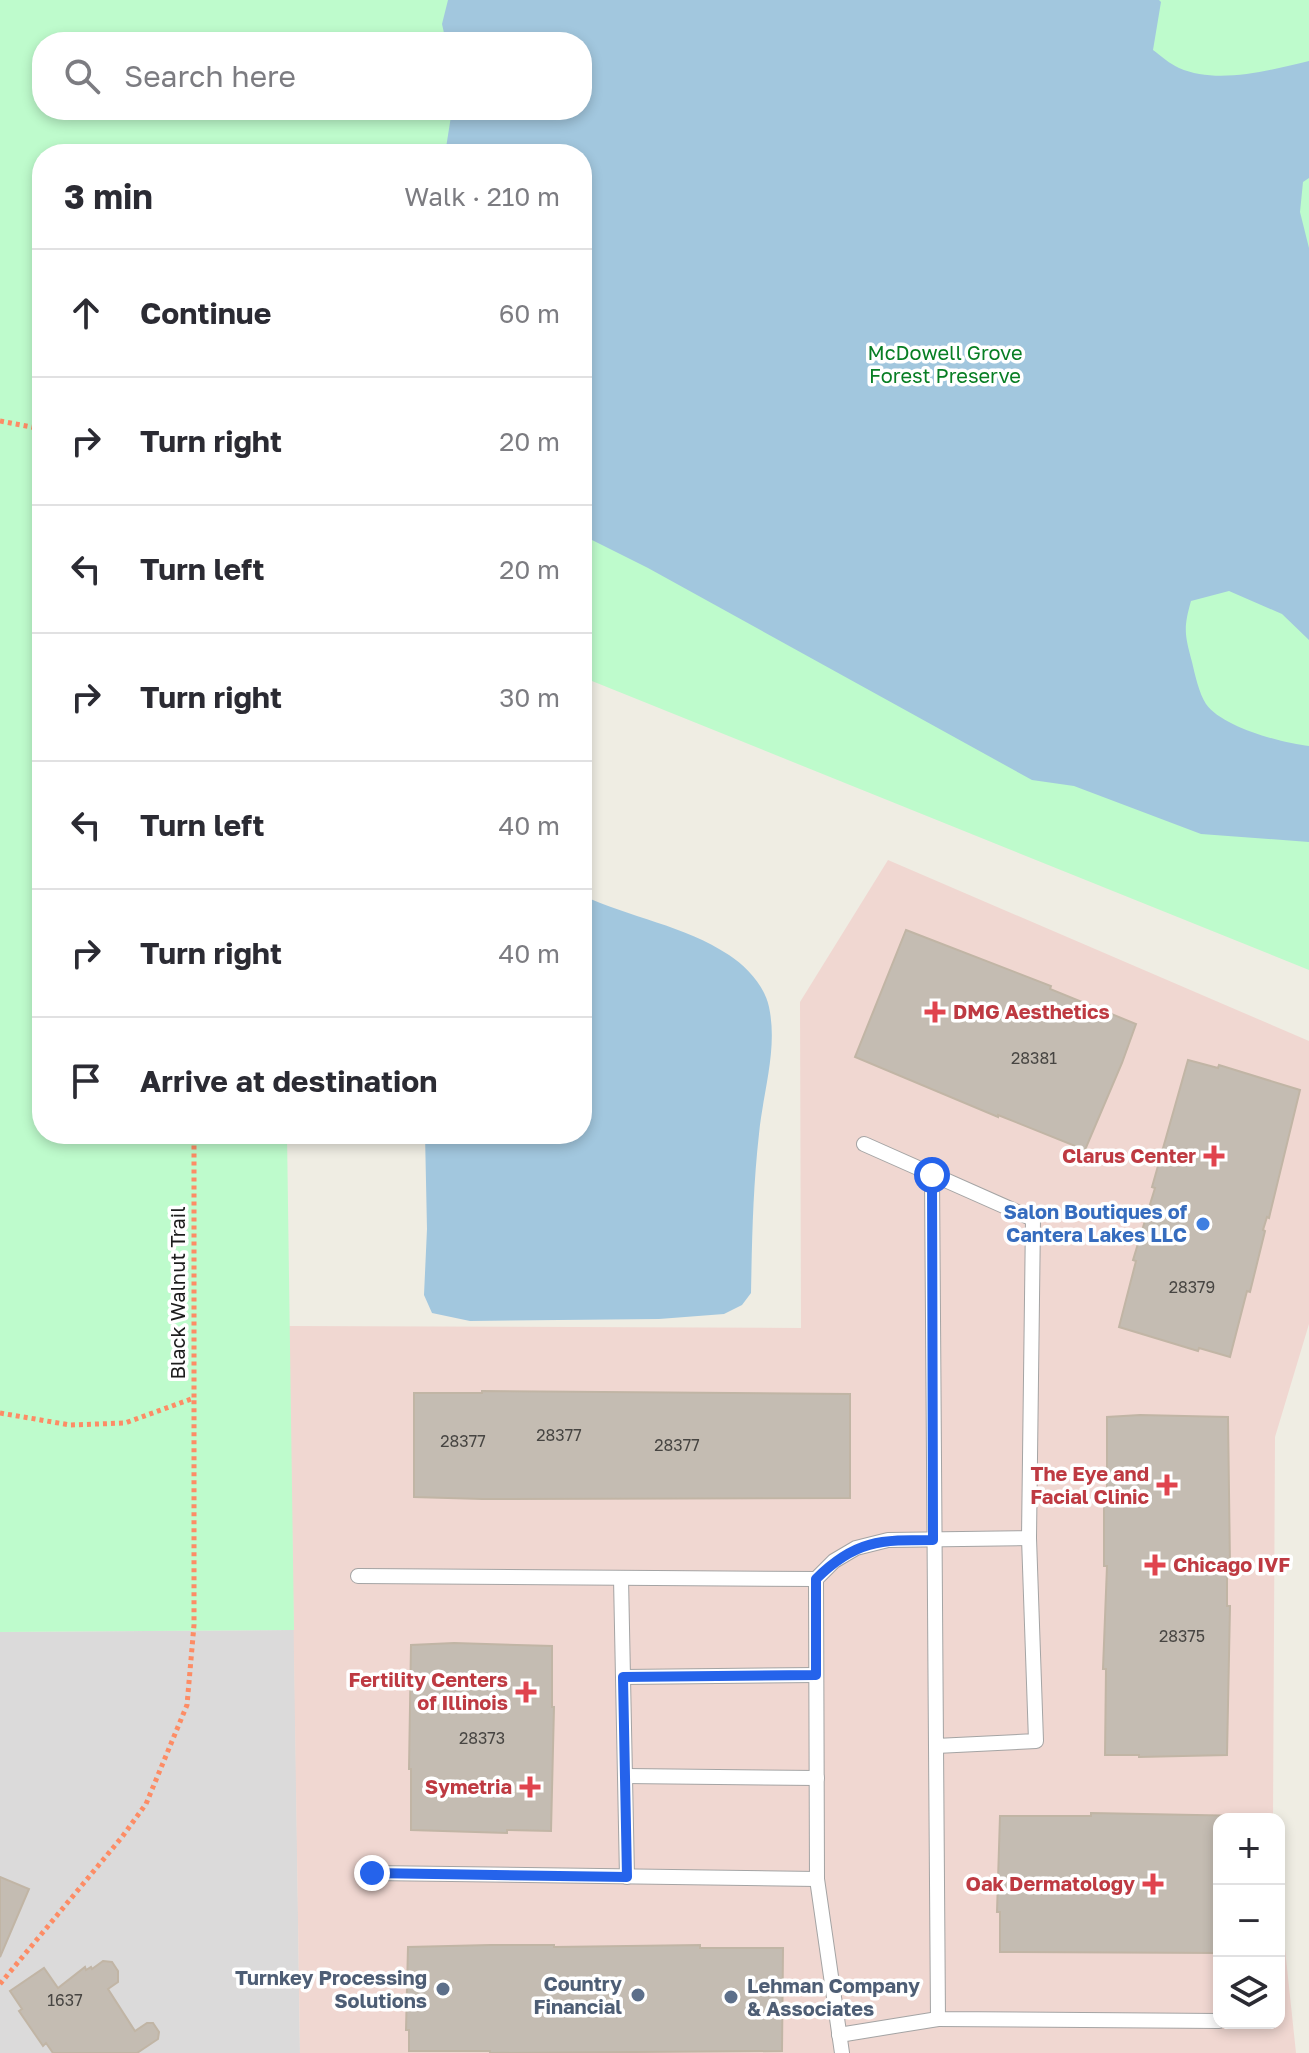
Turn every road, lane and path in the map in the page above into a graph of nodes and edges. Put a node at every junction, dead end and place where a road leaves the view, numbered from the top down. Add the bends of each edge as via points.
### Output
1 (0, 421) edge
2 (32, 427) edge
3 (194, 1144) edge
4 (864, 1144) dead end
5 (932, 1175) junction
6 (194, 1398) junction
7 (0, 1413) edge
8 (1029, 1538) junction
9 (933, 1540) junction
10 (358, 1576) dead end
11 (621, 1578) junction
12 (816, 1579) junction
13 (816, 1675) junction
14 (623, 1677) junction
15 (936, 1746) junction
16 (625, 1776) junction
17 (817, 1778) junction
18 (372, 1873) dead end
19 (627, 1877) junction
20 (817, 1879) junction
21 (0, 1984) edge
22 (938, 2019) junction
23 (1213, 2021) edge
24 (839, 2035) junction
25 (842, 2053) edge

1 - 2 path
3 - 6 path, Black Walnut Trail
4 - 5 lane
5 - 8 lane via 1033,1219
5 - 9 lane
6 - 7 path, Black Walnut Trail via 125,1423 70,1425
6 - 21 path via 194,1625 187,1705 146,1804
8 - 9 lane
8 - 15 lane via 1036,1741
9 - 12 lane via 888,1540 856,1548
9 - 15 lane
10 - 11 lane
11 - 12 lane
11 - 14 lane
12 - 13 lane
13 - 14 lane
13 - 17 lane
14 - 16 lane
15 - 22 lane
16 - 17 lane
16 - 19 lane
17 - 20 lane
18 - 19 lane
19 - 20 lane
20 - 24 lane
22 - 23 lane
22 - 24 lane
24 - 25 lane

